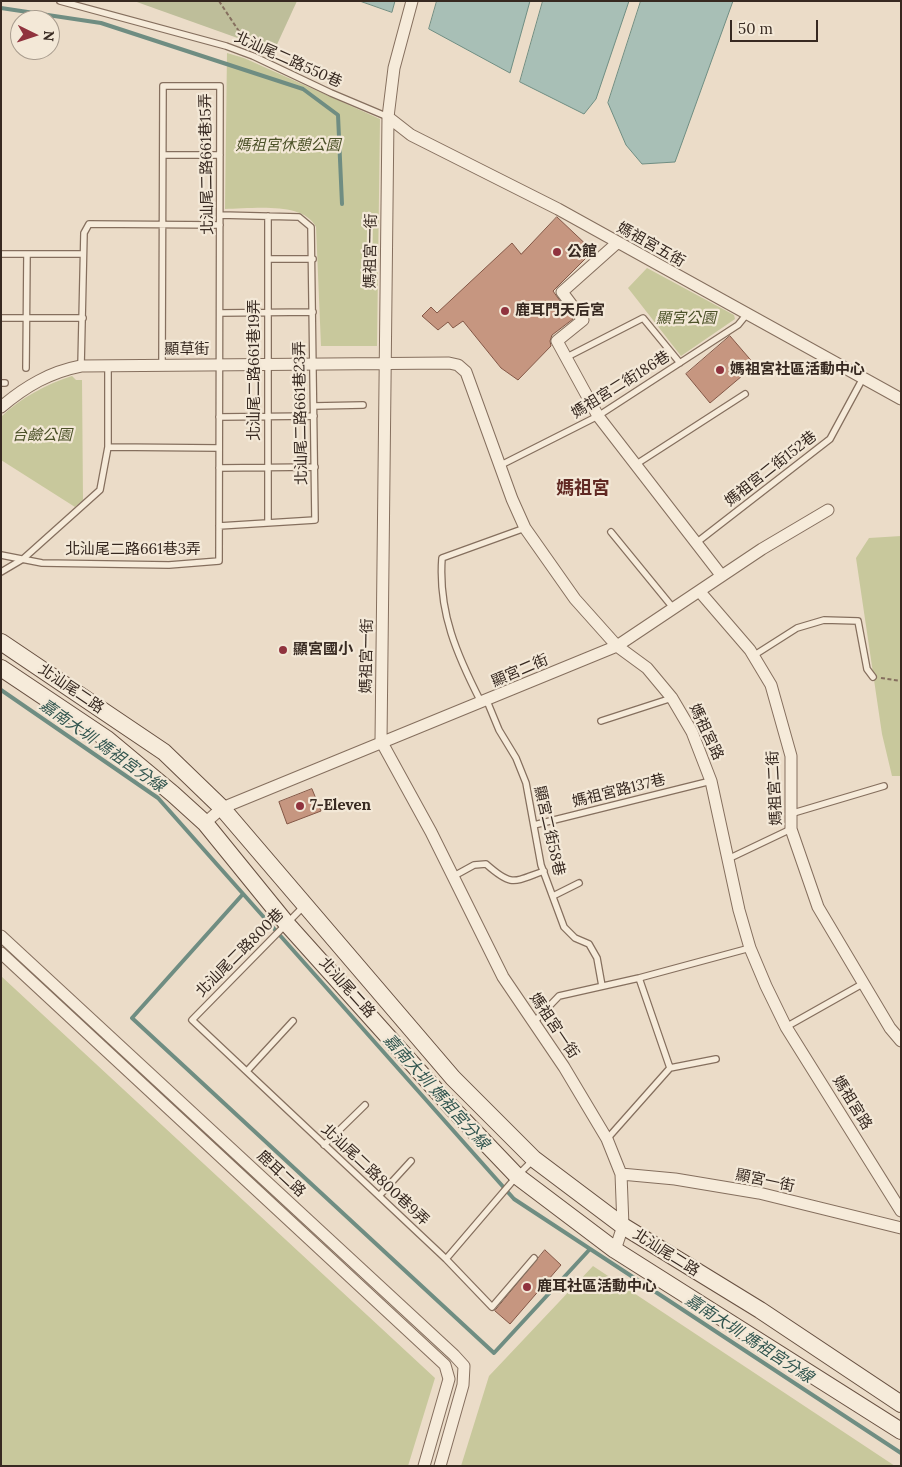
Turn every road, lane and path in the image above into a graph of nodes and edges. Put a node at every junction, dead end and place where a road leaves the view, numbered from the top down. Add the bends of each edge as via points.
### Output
1 (60, 1) edge
2 (219, 1) edge
3 (412, 1) edge
4 (253, 56) junction
5 (388, 117) junction
6 (163, 155) junction
7 (220, 155) junction
8 (220, 215) junction
9 (268, 216) junction
10 (220, 225) junction
11 (163, 226) junction
12 (617, 243) junction
13 (1, 254) edge
14 (27, 254) junction
15 (83, 254) junction
16 (268, 259) junction
17 (313, 259) junction
18 (268, 312) junction
19 (313, 312) junction
20 (220, 313) junction
21 (747, 314) junction
22 (1, 318) edge
23 (26, 318) junction
24 (83, 318) junction
25 (567, 357) junction
26 (680, 363) junction
27 (385, 364) junction
28 (108, 365) junction
29 (162, 365) junction
30 (218, 365) junction
31 (267, 365) junction
32 (313, 365) junction
33 (82, 366) junction
34 (26, 368) dead end
35 (863, 378) junction
36 (745, 394) dead end
37 (901, 398) edge
38 (363, 404) dead end
39 (314, 406) junction
40 (1, 407) edge
41 (314, 416) junction
42 (598, 416) junction
43 (218, 417) junction
44 (268, 417) junction
45 (108, 447) junction
46 (218, 448) junction
47 (501, 465) junction
48 (635, 465) junction
49 (314, 467) junction
50 (219, 468) junction
51 (268, 468) junction
52 (828, 510) dead end
53 (268, 523) junction
54 (219, 526) junction
55 (525, 528) junction
56 (611, 532) dead end
57 (696, 543) junction
58 (1, 555) edge
59 (23, 559) junction
60 (1, 572) edge
61 (721, 575) junction
62 (700, 592) junction
63 (674, 609) junction
64 (1, 642) edge
65 (617, 646) junction
66 (753, 656) junction
67 (1, 668) edge
68 (873, 677) joint
69 (901, 681) edge
70 (672, 698) junction
71 (484, 702) junction
72 (601, 721) dead end
73 (381, 741) junction
74 (711, 781) junction
75 (884, 786) dead end
76 (222, 808) junction
77 (790, 814) junction
78 (205, 823) junction
79 (534, 826) junction
80 (791, 829) junction
81 (728, 859) junction
82 (544, 872) junction
83 (454, 876) junction
84 (579, 883) dead end
85 (553, 896) junction
86 (306, 904) junction
87 (287, 924) junction
88 (1, 936) edge
89 (750, 948) junction
90 (1, 953) edge
91 (639, 978) junction
92 (864, 983) junction
93 (602, 986) junction
94 (192, 1020) joint
95 (293, 1021) dead end
96 (534, 1022) junction
97 (786, 1026) junction
98 (901, 1041) edge
99 (716, 1059) dead end
100 (670, 1068) junction
101 (247, 1071) junction
102 (365, 1105) dead end
103 (607, 1139) junction
104 (324, 1145) junction
105 (534, 1159) junction
106 (411, 1161) dead end
107 (621, 1174) junction
108 (517, 1176) junction
109 (379, 1196) junction
110 (901, 1211) edge
111 (623, 1226) junction
112 (901, 1228) edge
113 (615, 1250) junction
114 (534, 1258) dead end
115 (446, 1259) junction
116 (901, 1404) edge
117 (901, 1431) edge
118 (424, 1466) edge
119 (440, 1466) edge

1 - 4 lane, 北汕尾二路550巷
2 - 4 path
3 - 5 street, 媽祖宮一街 via 394,68
4 - 5 lane, 北汕尾二路550巷
5 - 12 street, 媽祖宮五街 via 411,135 558,209
5 - 27 street, 媽祖宮一街
6 - 7 lane
6 - 7 lane, 北汕尾二路661巷15弄 via 163,86 220,86
6 - 11 lane, 北汕尾二路661巷15弄
7 - 8 lane, 北汕尾二路661巷15弄
8 - 9 lane
8 - 10 lane, 北汕尾二路661巷15弄
9 - 16 lane, 北汕尾二路661巷19弄
9 - 17 lane, 北汕尾二路661巷23弄 via 299,217 311,227
10 - 11 lane
10 - 20 lane, 北汕尾二路661巷15弄
11 - 15 lane via 89,224 84,233
11 - 29 lane, 北汕尾二路661巷15弄
12 - 21 street, 媽祖宮五街
12 - 25 street via 562,292 582,320 557,341
13 - 14 lane
14 - 15 lane
14 - 23 lane
15 - 24 lane
16 - 17 lane
16 - 18 lane, 北汕尾二路661巷19弄
17 - 19 lane, 北汕尾二路661巷23弄
18 - 19 lane
18 - 20 lane
18 - 31 lane, 北汕尾二路661巷19弄
19 - 32 lane, 北汕尾二路661巷23弄
20 - 30 lane, 北汕尾二路661巷15弄
21 - 26 lane, 媽祖宮二街186巷 via 738,325
21 - 35 street, 媽祖宮五街
22 - 23 lane
23 - 24 lane
23 - 34 lane
24 - 33 lane
25 - 26 lane via 643,318
25 - 42 street
26 - 42 lane, 媽祖宮二街186巷
27 - 32 street, 顯草街
27 - 47 street, 媽祖宮路 via 458,365 466,372
27 - 73 street, 媽祖宮一街
28 - 29 street, 顯草街
28 - 33 street, 顯草街
28 - 45 lane
29 - 30 street, 顯草街
30 - 31 street, 顯草街
30 - 43 lane, 北汕尾二路661巷3弄
31 - 32 street, 顯草街
31 - 44 lane, 北汕尾二路661巷19弄
32 - 39 lane, 北汕尾二路661巷23弄
33 - 40 street, 顯草街 via 45,376
35 - 37 street, 媽祖宮五街
35 - 57 lane, 媽祖宮二街152巷 via 830,439
36 - 48 lane
38 - 39 lane
39 - 41 lane, 北汕尾二路661巷23弄
41 - 44 lane
41 - 49 lane, 北汕尾二路661巷23弄
42 - 47 lane, 媽祖宮二街186巷
42 - 48 street
43 - 44 lane
43 - 46 lane, 北汕尾二路661巷3弄
44 - 51 lane, 北汕尾二路661巷19弄
45 - 46 lane
45 - 59 lane via 100,490
46 - 50 lane, 北汕尾二路661巷3弄
47 - 55 street, 媽祖宮路
48 - 57 street
49 - 51 lane
49 - 53 lane, 北汕尾二路661巷23弄 via 315,520
50 - 51 lane
50 - 54 lane, 北汕尾二路661巷3弄
51 - 53 lane, 北汕尾二路661巷19弄
52 - 61 street, 顯宮二街
53 - 54 lane, 北汕尾二路661巷23弄
54 - 59 lane, 北汕尾二路661巷3弄 via 219,561 169,565 42,563
55 - 65 street, 媽祖宮路 via 576,599
55 - 71 lane, 顯宮二街58巷 via 442,558 443,605 460,661
56 - 63 lane
57 - 61 street
58 - 59 lane, 北汕尾二路661巷3弄
59 - 60 lane
61 - 62 street, 顯宮二街
62 - 63 street, 顯宮二街
62 - 66 street, 媽祖宮二街
63 - 65 street, 顯宮二街
64 - 76 street, 北汕尾二路 via 164,752
65 - 70 street, 媽祖宮路 via 647,668
65 - 71 street, 顯宮二街
66 - 68 lane via 797,628 824,620 858,621 867,668
66 - 77 street, 媽祖宮二街 via 771,685 791,756
67 - 78 street, 北汕尾二路 via 107,740
68 - 69 path
70 - 72 lane
70 - 74 street, 媽祖宮路 via 692,732
71 - 73 street, 顯宮二街
71 - 79 lane, 顯宮二街58巷 via 526,783
73 - 76 street, 顯宮二街
73 - 83 street, 媽祖宮一街
74 - 79 lane, 媽祖宮路137巷
74 - 81 street, 媽祖宮路
75 - 77 lane
76 - 78 street, 顯宮二街
76 - 86 street, 北汕尾二路
77 - 80 street, 媽祖宮二街
78 - 87 street, 北汕尾二路
79 - 82 lane, 顯宮二街58巷
80 - 81 lane
80 - 92 street, 媽祖宮二街 via 818,906
81 - 89 street, 媽祖宮路
82 - 83 lane via 513,882 502,878 486,864 474,865
82 - 85 lane, 顯宮二街58巷
83 - 96 street, 媽祖宮一街 via 503,977
84 - 85 lane
85 - 93 lane, 顯宮二街58巷 via 564,927 575,938 589,944 597,958
86 - 87 lane, 北汕尾二路800巷
86 - 105 street, 北汕尾二路 via 453,1078
87 - 94 lane, 北汕尾二路800巷
87 - 108 street, 北汕尾二路
88 - 119 street, 鹿耳二路 via 464,1366 463,1385
89 - 91 lane
89 - 97 street, 媽祖宮路
90 - 118 street, 鹿耳二路 via 446,1365 449,1379
91 - 93 lane
91 - 100 lane
92 - 97 lane
92 - 98 street, 媽祖宮二街
93 - 96 lane via 559,996
94 - 101 lane, 北汕尾二路800巷9弄
95 - 101 lane
96 - 103 street, 媽祖宮一街
97 - 110 street, 媽祖宮路
99 - 100 lane
100 - 103 lane
101 - 104 lane, 北汕尾二路800巷9弄
102 - 104 lane
103 - 107 street, 媽祖宮一街
104 - 109 lane, 北汕尾二路800巷9弄
105 - 108 lane
105 - 111 street, 北汕尾二路
106 - 109 lane
107 - 111 street, 媽祖宮一街
107 - 112 street, 顯宮一街 via 675,1179 759,1194
108 - 113 street, 北汕尾二路
108 - 115 lane
109 - 115 lane, 北汕尾二路800巷9弄
111 - 113 street, 媽祖宮一街
111 - 116 street, 北汕尾二路 via 760,1310
113 - 117 street, 北汕尾二路
114 - 115 lane, 北汕尾二路800巷9弄 via 492,1307

